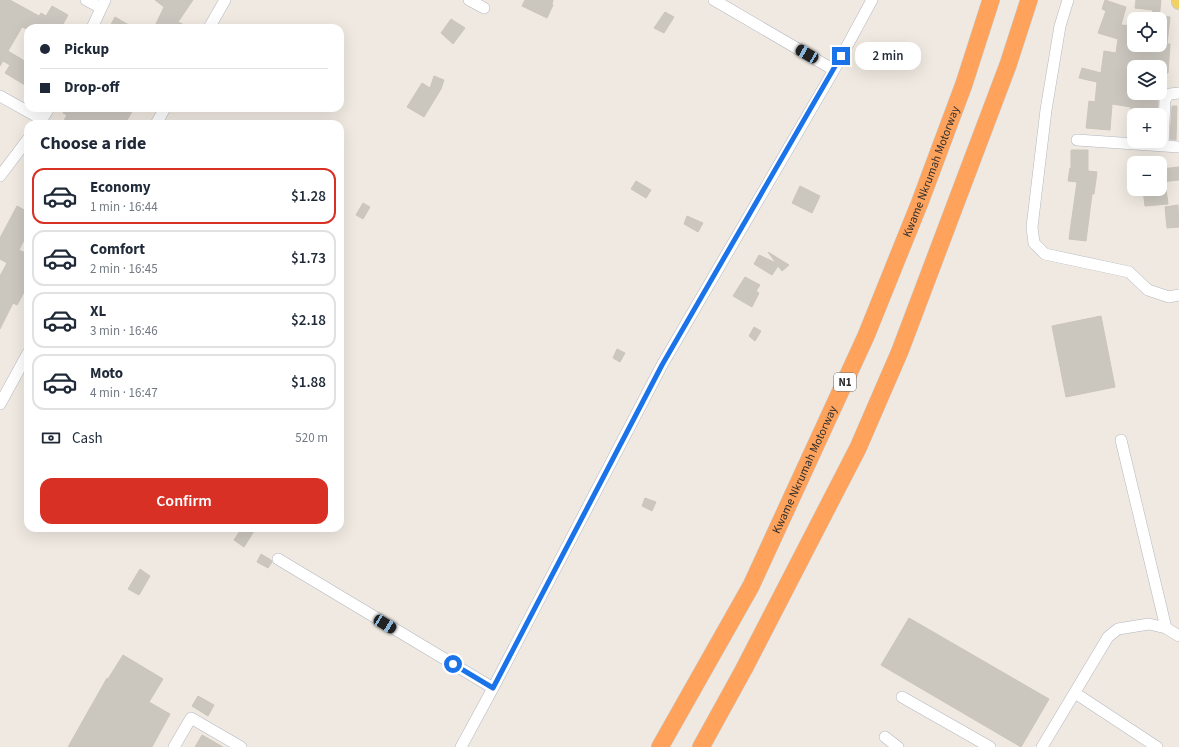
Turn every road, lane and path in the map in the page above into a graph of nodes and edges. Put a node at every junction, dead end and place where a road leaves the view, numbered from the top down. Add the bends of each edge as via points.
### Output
1 (86, 0) edge
2 (225, 0) edge
3 (469, 0) edge
4 (714, 0) edge
5 (872, 0) edge
6 (991, 0) edge
7 (1029, 0) edge
8 (1068, 0) edge
9 (103, 4) edge
10 (484, 8) dead end
11 (94, 24) edge
12 (211, 24) edge
13 (834, 70) junction
14 (1179, 93) edge
15 (0, 96) edge
16 (1165, 108) edge
17 (24, 111) edge
18 (25, 112) edge
19 (38, 120) edge
20 (1076, 140) dead end
21 (24, 144) edge
22 (1127, 144) edge
23 (1167, 146) edge
24 (1179, 147) edge
25 (0, 176) edge
26 (1179, 295) edge
27 (24, 360) edge
28 (0, 404) edge
29 (1121, 440) dead end
30 (278, 559) dead end
31 (1166, 628) junction
32 (1179, 636) edge
33 (493, 688) junction
34 (1075, 693) junction
35 (902, 697) dead end
36 (885, 737) dead end
37 (174, 747) edge
38 (242, 747) edge
39 (461, 747) edge
40 (660, 747) edge
41 (701, 747) edge
42 (898, 747) edge
43 (990, 747) edge
44 (1042, 747) edge
45 (1157, 747) edge

1 - 9 street
2 - 12 street
3 - 10 street
4 - 13 street
5 - 13 street
6 - 40 highway, Kwame Nkrumah Motorway / N1 via 964,84 866,336 751,586
7 - 41 highway via 1008,65 900,351 858,448 744,670
8 - 26 street via 1060,26 1046,110 1032,227 1034,243 1045,254 1128,272 1148,290 1169,297
9 - 11 street
13 - 33 street via 662,365
14 - 16 street via 1170,94 1165,99
15 - 17 street
18 - 19 street
20 - 22 street
21 - 25 street
23 - 24 street
27 - 28 street
29 - 31 street
30 - 33 street
31 - 32 street
31 - 34 street via 1149,624 1132,626 1118,630 1108,637
33 - 39 street
34 - 44 street
34 - 45 street
35 - 43 street
36 - 42 street
37 - 38 street via 191,718

